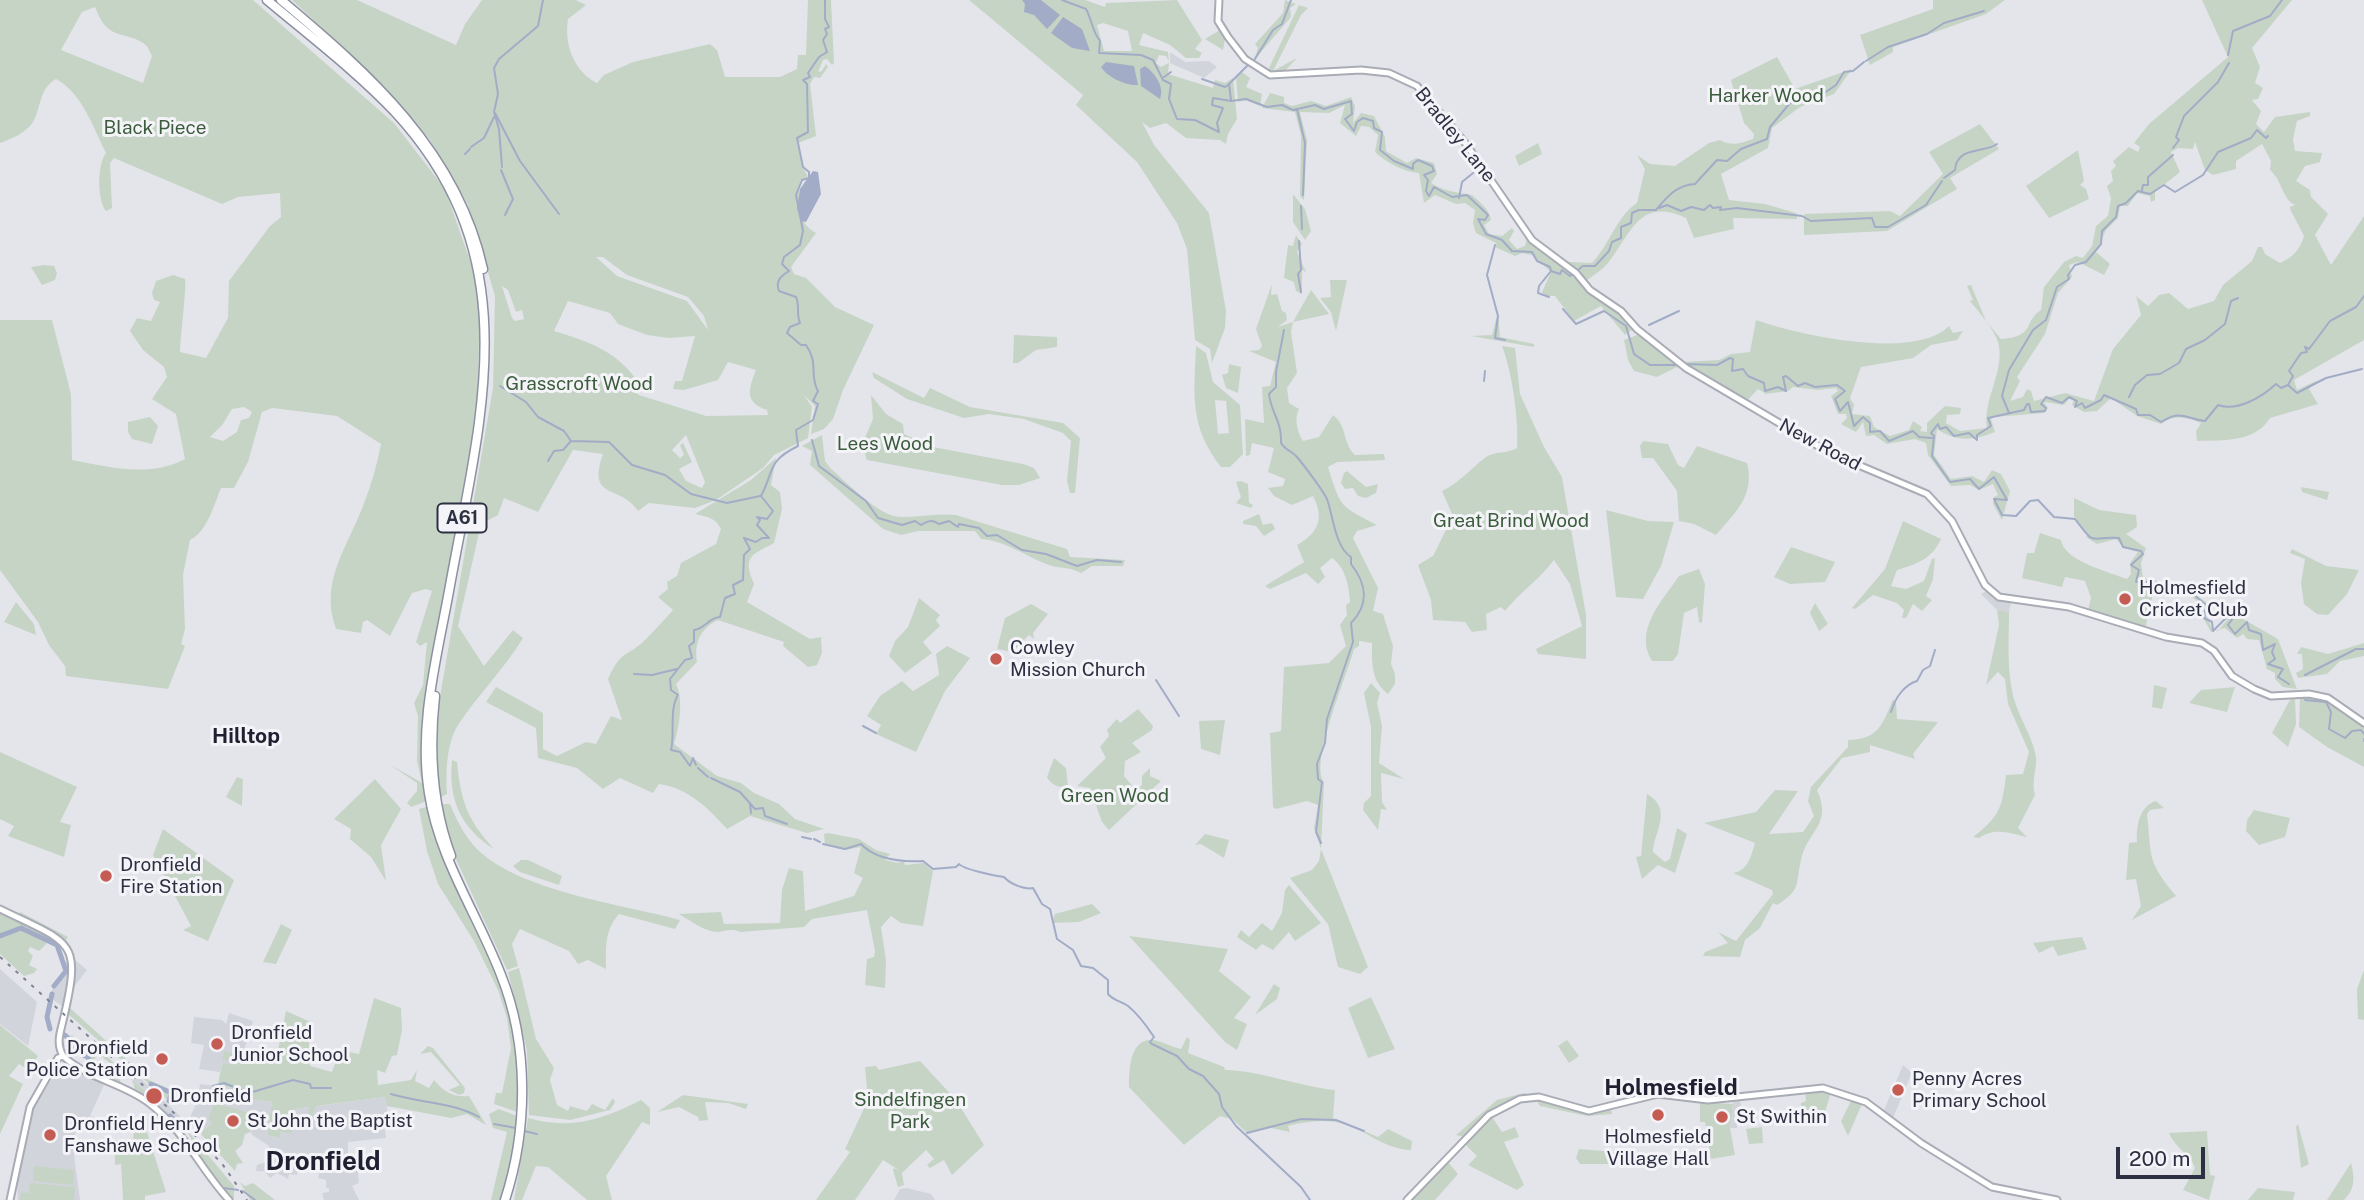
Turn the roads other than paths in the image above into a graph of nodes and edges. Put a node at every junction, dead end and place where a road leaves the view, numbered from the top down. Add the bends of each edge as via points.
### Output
1 (267, 0) edge
2 (281, 0) edge
3 (1219, 0) edge
4 (1637, 329) joint
5 (2364, 723) edge
6 (0, 909) edge
7 (61, 1057) junction
8 (524, 1098) junction
9 (9, 1200) edge
10 (229, 1200) edge
11 (507, 1200) edge
12 (1407, 1200) edge
13 (2057, 1200) edge

1 - 8 highway, A61 via 372,89 414,136 446,185 476,264 486,316 484,390 430,698 427,767 441,844 509,996
2 - 8 highway, A61 via 381,89 413,125 450,179 481,260 492,363 435,698 432,750 447,843 513,993 524,1043
3 - 4 main road, Bradley Lane via 1218,22 1228,37 1245,59 1270,75 1361,70 1389,73 1411,82 1466,144 1532,240
4 - 5 main road, New Road via 1681,364 1830,453 1927,494 1952,521 1992,592 2008,600 2057,604 2166,637 2202,643 2232,676 2269,696 2309,694 2335,701
6 - 7 main road via 48,930 68,952 73,972 58,1037
7 - 9 main road via 30,1107
7 - 10 main road via 137,1095 160,1112
8 - 11 highway, A61 via 516,1168
12 - 13 main road via 1497,1109 1520,1099 1539,1097 1589,1111 1658,1094 1708,1100 1812,1088 1835,1090 1870,1104 1921,1143 1992,1187

